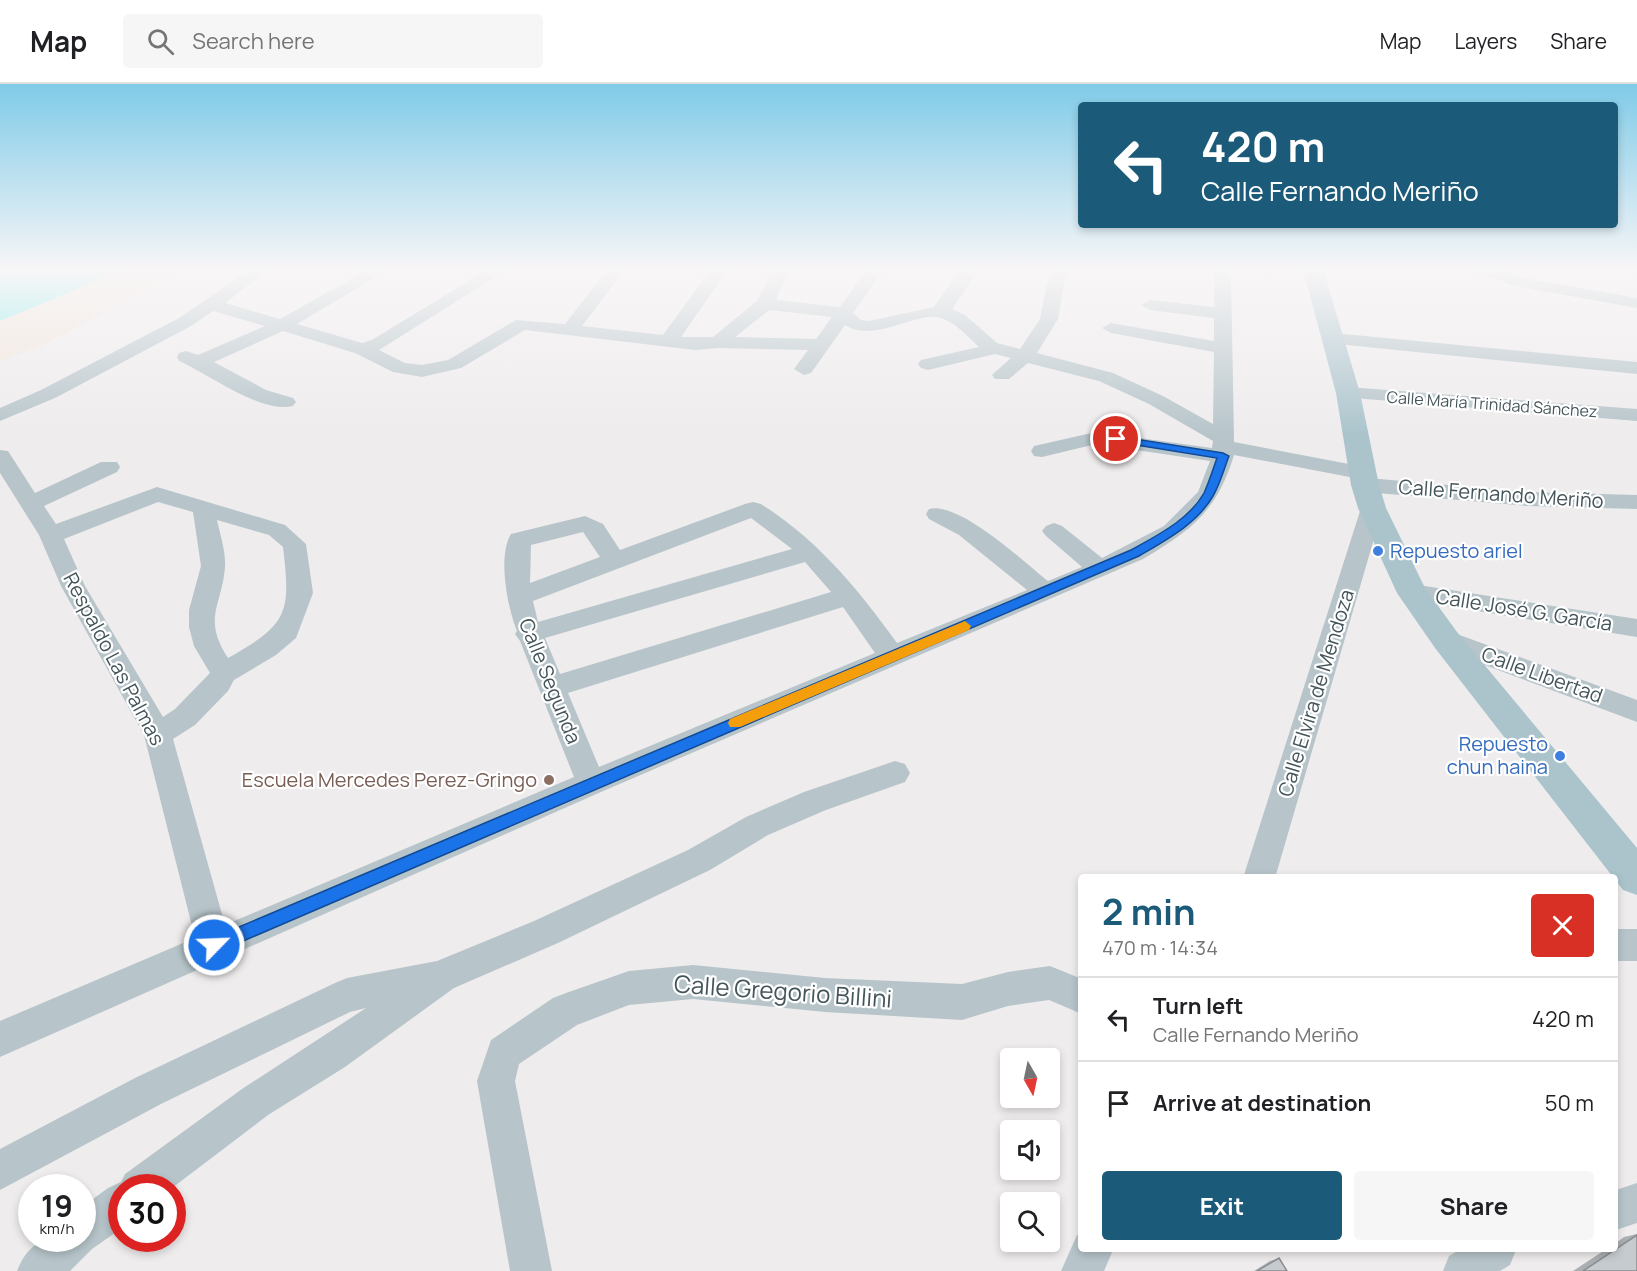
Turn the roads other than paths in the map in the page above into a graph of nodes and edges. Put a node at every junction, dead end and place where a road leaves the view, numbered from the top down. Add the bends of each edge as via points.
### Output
1 (180, 324) edge
2 (406, 324) edge
3 (521, 324) edge
4 (527, 324) edge
5 (574, 324) edge
6 (680, 324) edge
7 (740, 324) edge
8 (836, 324) edge
9 (854, 324) edge
10 (877, 324) edge
11 (965, 324) edge
12 (1046, 324) edge
13 (1225, 324) edge
14 (1330, 324) edge
15 (282, 325) joint
16 (571, 328) junction
17 (1111, 328) dead end
18 (1334, 339) junction
19 (669, 340) junction
20 (718, 342) junction
21 (821, 345) junction
22 (366, 348) junction
23 (993, 349) junction
24 (1225, 349) junction
25 (1026, 357) junction
26 (928, 364) dead end
27 (1637, 368) edge
28 (804, 369) dead end
29 (1002, 375) dead end
30 (1348, 393) junction
31 (286, 402) dead end
32 (0, 415) edge
33 (1634, 418) edge
34 (1065, 426) dead end
35 (1096, 438) junction
36 (1224, 447) junction
37 (1042, 451) dead end
38 (0, 456) edge
39 (109, 467) dead end
40 (1366, 489) junction
41 (1637, 502) edge
42 (32, 503) junction
43 (204, 509) junction
44 (937, 514) dead end
45 (1054, 531) dead end
46 (51, 535) junction
47 (811, 552) junction
48 (615, 562) junction
49 (1099, 568) junction
50 (1046, 592) junction
51 (1412, 593) junction
52 (848, 596) junction
53 (518, 597) junction
54 (1637, 628) edge
55 (528, 634) junction
56 (1446, 640) junction
57 (892, 656) junction
58 (224, 673) junction
59 (552, 687) junction
60 (1637, 711) edge
61 (158, 734) junction
62 (894, 773) dead end
63 (591, 783) junction
64 (1260, 874) edge
65 (1637, 876) edge
66 (214, 945) junction
67 (1618, 945) edge
68 (1637, 945) edge
69 (442, 976) junction
70 (1078, 995) edge
71 (0, 1038) edge
72 (0, 1170) edge
73 (159, 1174) edge
74 (1637, 1203) edge
75 (1618, 1209) edge
76 (108, 1213) edge
77 (96, 1222) edge
78 (60, 1252) edge
79 (1091, 1252) edge
80 (1492, 1252) edge
81 (38, 1271) edge
82 (531, 1271) edge
83 (1082, 1271) edge
84 (1464, 1271) edge

1 - 32 street
2 - 22 street
3 - 22 street via 454,364 422,371 400,368
4 - 16 street
5 - 16 street
6 - 19 street
7 - 20 street
8 - 21 street
9 - 10 street
11 - 23 street
12 - 25 street
13 - 24 street
14 - 18 main road
15 - 22 street
15 - 31 street via 192,359 247,390
16 - 19 street
17 - 24 street
18 - 27 street
18 - 30 main road
19 - 20 street
20 - 21 street
21 - 28 street
23 - 25 street
23 - 26 street
24 - 36 street
25 - 29 street
25 - 36 street via 1122,384
30 - 33 street, Calle María Trinidad Sánchez
30 - 40 main road
34 - 35 street
35 - 36 street, Calle Fernando Meriño
35 - 37 street, Calle Fernando Meriño
36 - 40 street, Calle Fernando Meriño
36 - 49 street via 1208,495 1194,512 1172,531 1135,553
38 - 42 street, Respaldo Las Palmas
39 - 42 street
40 - 41 street, Calle Fernando Meriño
40 - 51 main road
40 - 64 street, Calle Elvira de Mendoza
42 - 46 street, Respaldo Las Palmas
43 - 46 street via 152,495
43 - 58 street via 213,566 202,610 202,627 207,646
43 - 58 street via 277,530 287,537 294,544 300,580 301,593 287,631 267,648
44 - 50 street via 967,530
45 - 49 street
46 - 61 street, Respaldo Las Palmas via 73,586
47 - 48 street via 753,509 747,509
47 - 52 street
47 - 55 street
48 - 53 street
48 - 53 street, Calle Segunda via 591,526 585,524 519,540
49 - 50 street
50 - 57 street
51 - 54 street, Calle José G. García
51 - 56 main road
52 - 57 street
52 - 59 street
53 - 55 street, Calle Segunda
55 - 59 street, Calle Segunda
56 - 60 street, Calle Libertad
56 - 65 main road
57 - 63 street
58 - 61 street via 185,717
59 - 63 street, Calle Segunda
61 - 66 street, Respaldo Las Palmas
62 - 69 street via 757,826 699,860
63 - 66 street
66 - 71 street
67 - 68 street
69 - 72 street via 347,995 180,1075
69 - 73 street via 332,1054 255,1102
70 - 82 street, Calle Gregorio Billini via 1050,983 962,1002 693,982 629,987 566,1011 504,1053 496,1081
74 - 75 street
76 - 77 street
78 - 81 street
79 - 83 street
80 - 84 street

